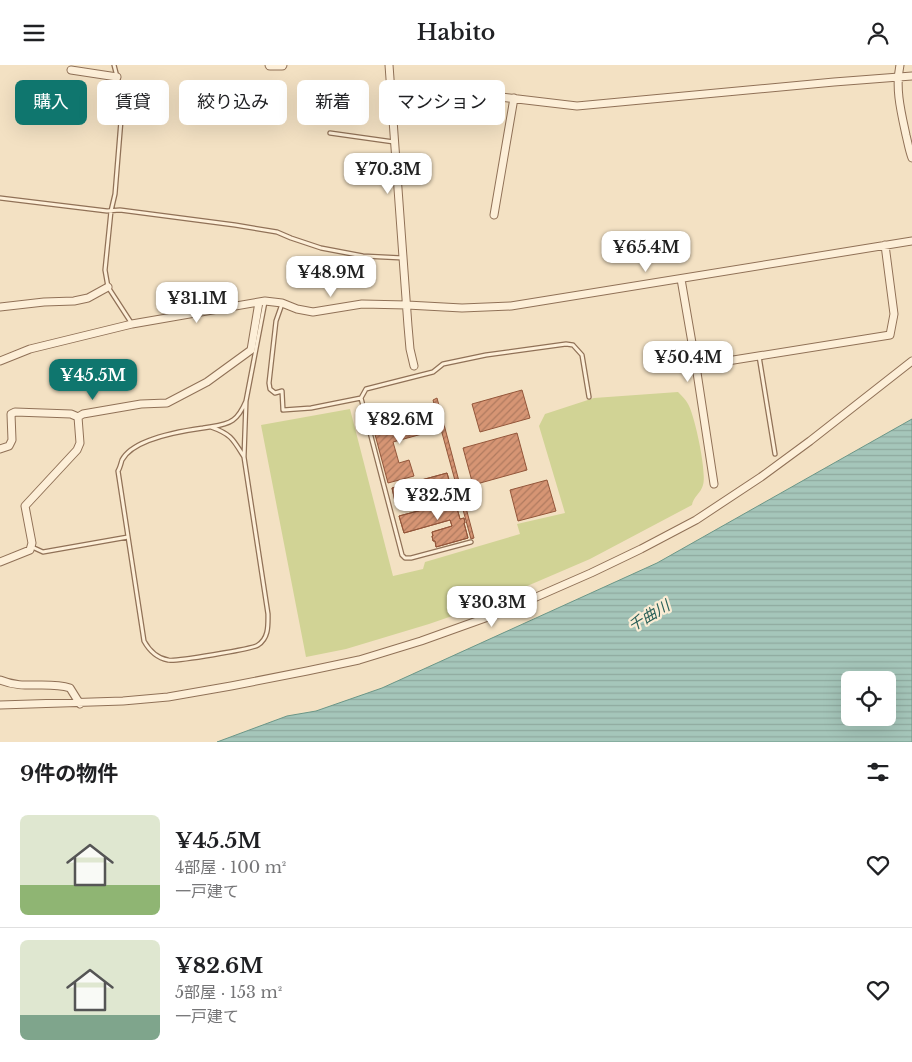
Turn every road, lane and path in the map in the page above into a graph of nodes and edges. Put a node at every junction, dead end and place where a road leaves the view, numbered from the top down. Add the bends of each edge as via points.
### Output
1 (114, 65) edge
2 (271, 65) edge
3 (282, 65) edge
4 (389, 65) edge
5 (900, 65) edge
6 (71, 70) dead end
7 (897, 76) junction
8 (912, 76) edge
9 (117, 77) junction
10 (390, 80) edge
11 (505, 97) edge
12 (514, 98) junction
13 (393, 125) edge
14 (330, 133) dead end
15 (394, 142) junction
16 (912, 158) edge
17 (0, 198) edge
18 (112, 211) junction
19 (494, 215) dead end
20 (912, 241) edge
21 (885, 245) junction
22 (404, 258) junction
23 (681, 279) junction
24 (108, 287) junction
25 (262, 302) junction
26 (282, 303) junction
27 (407, 305) junction
28 (0, 307) edge
29 (132, 324) junction
30 (758, 355) junction
31 (0, 361) edge
32 (912, 361) edge
33 (414, 366) joint
34 (696, 366) junction
35 (416, 377) junction
36 (588, 397) dead end
37 (360, 398) junction
38 (246, 401) junction
39 (78, 417) junction
40 (210, 427) junction
41 (0, 449) edge
42 (775, 454) dead end
43 (244, 457) junction
44 (714, 484) dead end
45 (128, 537) junction
46 (471, 542) dead end
47 (32, 547) junction
48 (0, 562) edge
49 (0, 680) edge
50 (80, 703) junction
51 (0, 705) edge

1 - 9 lane
2 - 3 street
4 - 10 street
5 - 7 street
6 - 9 street
7 - 8 street
7 - 12 street via 577,106
7 - 16 street via 902,119
9 - 18 lane via 122,108
11 - 12 street
12 - 19 street
13 - 15 street
14 - 15 lane
15 - 22 street
17 - 18 lane
18 - 22 lane via 235,225 277,232 321,248 363,256
18 - 24 lane via 105,270
20 - 21 street
21 - 23 street
21 - 30 street via 894,315 890,335
22 - 27 street
23 - 27 street via 511,306
23 - 34 street
24 - 28 street via 88,298 74,301
24 - 29 lane
25 - 26 street
25 - 29 street
25 - 38 lane
25 - 39 street via 251,350 207,382 167,403 121,407
26 - 27 street via 313,312 362,304
26 - 37 lane via 276,321 269,383 275,393 282,391 283,410
27 - 33 street
29 - 31 street via 19,352
30 - 34 street
30 - 42 lane
32 - 50 street via 810,441 696,520 592,573 502,612 359,660 168,697
33 - 35 lane
34 - 44 street
35 - 36 lane via 433,372 443,364 566,344 573,345 582,355
35 - 37 lane via 366,389
37 - 46 lane via 402,555 411,558
38 - 40 lane via 234,419
38 - 43 lane
39 - 41 street via 15,412 11,415 12,441
39 - 47 street via 80,443 76,450 24,506
40 - 43 lane via 228,434
40 - 45 lane via 148,441 123,459 118,471
43 - 45 lane via 268,614 268,629 257,646 169,661 156,655 144,641
45 - 47 lane via 43,552
47 - 48 street
49 - 50 street via 20,686 61,685 70,688
50 - 51 street

